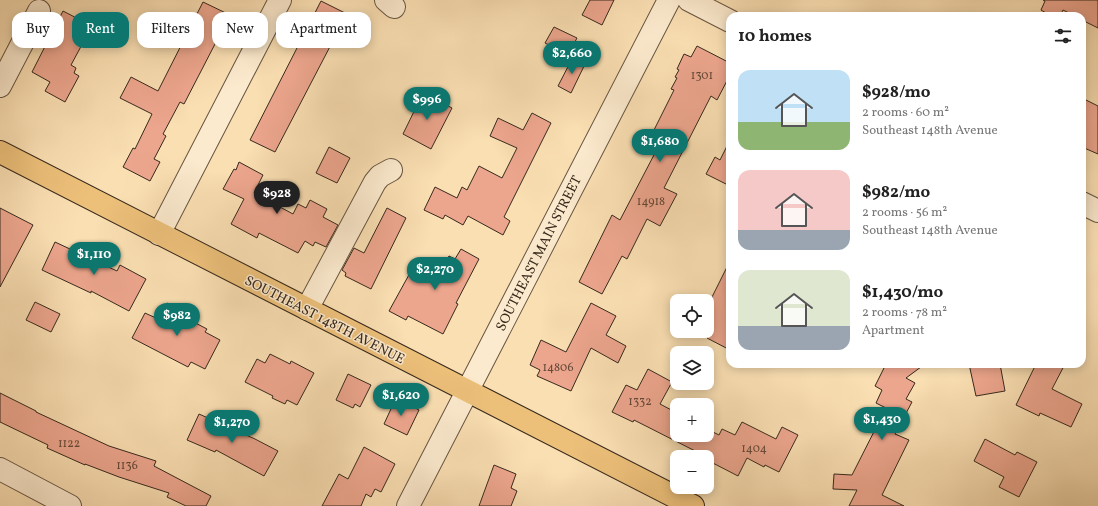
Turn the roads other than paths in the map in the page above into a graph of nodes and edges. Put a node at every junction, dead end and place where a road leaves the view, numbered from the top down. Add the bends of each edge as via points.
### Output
1 (280, 0) edge
2 (669, 0) edge
3 (689, 0) edge
4 (39, 11) dead end
5 (726, 19) edge
6 (0, 86) edge
7 (0, 152) edge
8 (391, 170) dead end
9 (1086, 205) edge
10 (1098, 211) edge
11 (159, 234) junction
12 (307, 309) junction
13 (467, 391) junction
14 (0, 469) edge
15 (70, 506) edge
16 (408, 506) edge
17 (693, 506) edge

1 - 11 street
2 - 13 street, SOUTHEAST MAIN STREET
3 - 5 street
4 - 6 street
7 - 11 main road, SOUTHEAST 148TH AVENUE
8 - 12 street via 374,182
9 - 10 street
11 - 12 main road, SOUTHEAST 148TH AVENUE
12 - 13 main road, SOUTHEAST 148TH AVENUE
13 - 16 street, SOUTHEAST MAIN STREET
13 - 17 main road, SOUTHEAST 148TH AVENUE
14 - 15 street

